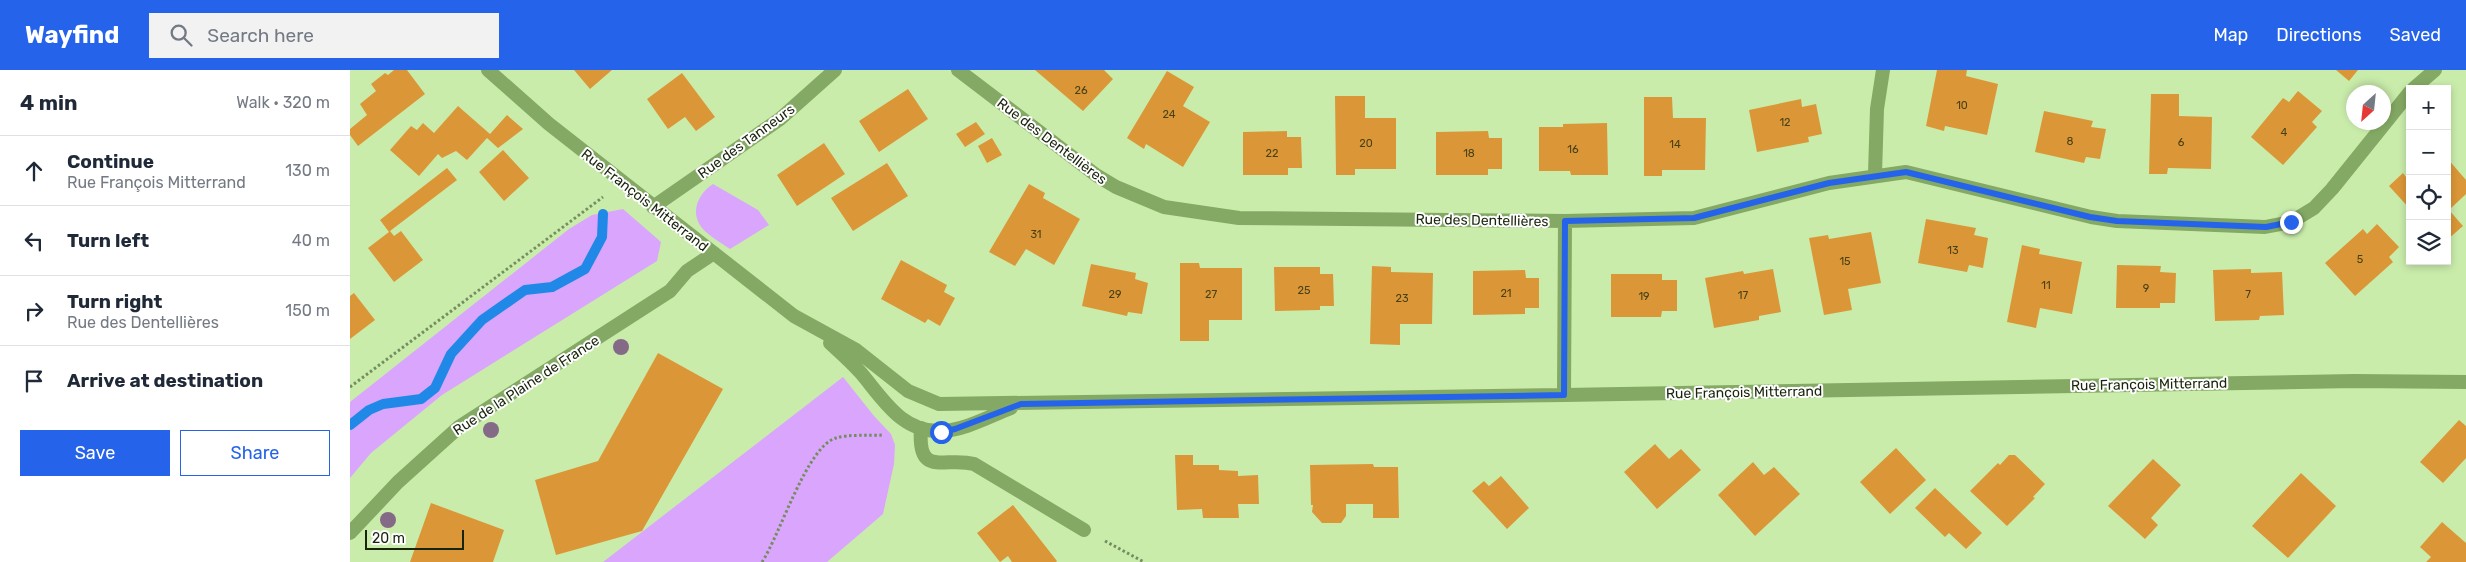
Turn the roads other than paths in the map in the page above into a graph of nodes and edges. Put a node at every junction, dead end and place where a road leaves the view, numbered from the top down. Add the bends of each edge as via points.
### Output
1 (488, 70) edge
2 (835, 70) edge
3 (958, 70) edge
4 (1883, 70) edge
5 (2435, 70) edge
6 (2418, 85) edge
7 (2406, 97) edge
8 (1875, 174) junction
9 (653, 207) junction
10 (1565, 221) junction
11 (714, 254) junction
12 (807, 324) junction
13 (2466, 382) edge
14 (1564, 395) junction
15 (1021, 404) junction
16 (920, 433) junction
17 (1084, 530) road end
18 (350, 533) edge

1 - 9 street, Rue François Mitterrand via 549,124
2 - 9 street, Rue des Tanneurs via 780,119
3 - 10 street, Rue des Dentellières via 1096,175 1164,207 1239,218
4 - 8 street via 1877,109
5 - 6 street
7 - 8 street, Rue des Dentellières via 2314,208 2291,222 2266,227 2117,221 1906,172
8 - 10 street, Rue des Dentellières via 1694,218
9 - 11 street, Rue François Mitterrand
10 - 14 street
11 - 12 street, Rue François Mitterrand
11 - 18 street, Rue de la Plaine de France via 687,271 670,291 459,427 398,482
12 - 15 street, Rue François Mitterrand via 856,350 908,391 929,401
12 - 16 street, Rue François Mitterrand via 847,357 890,409
13 - 14 street, Rue François Mitterrand via 2354,381
14 - 15 street, Rue François Mitterrand
15 - 16 street, Rue François Mitterrand via 955,429
16 - 17 street via 921,451 926,458 940,464 967,462 981,467

